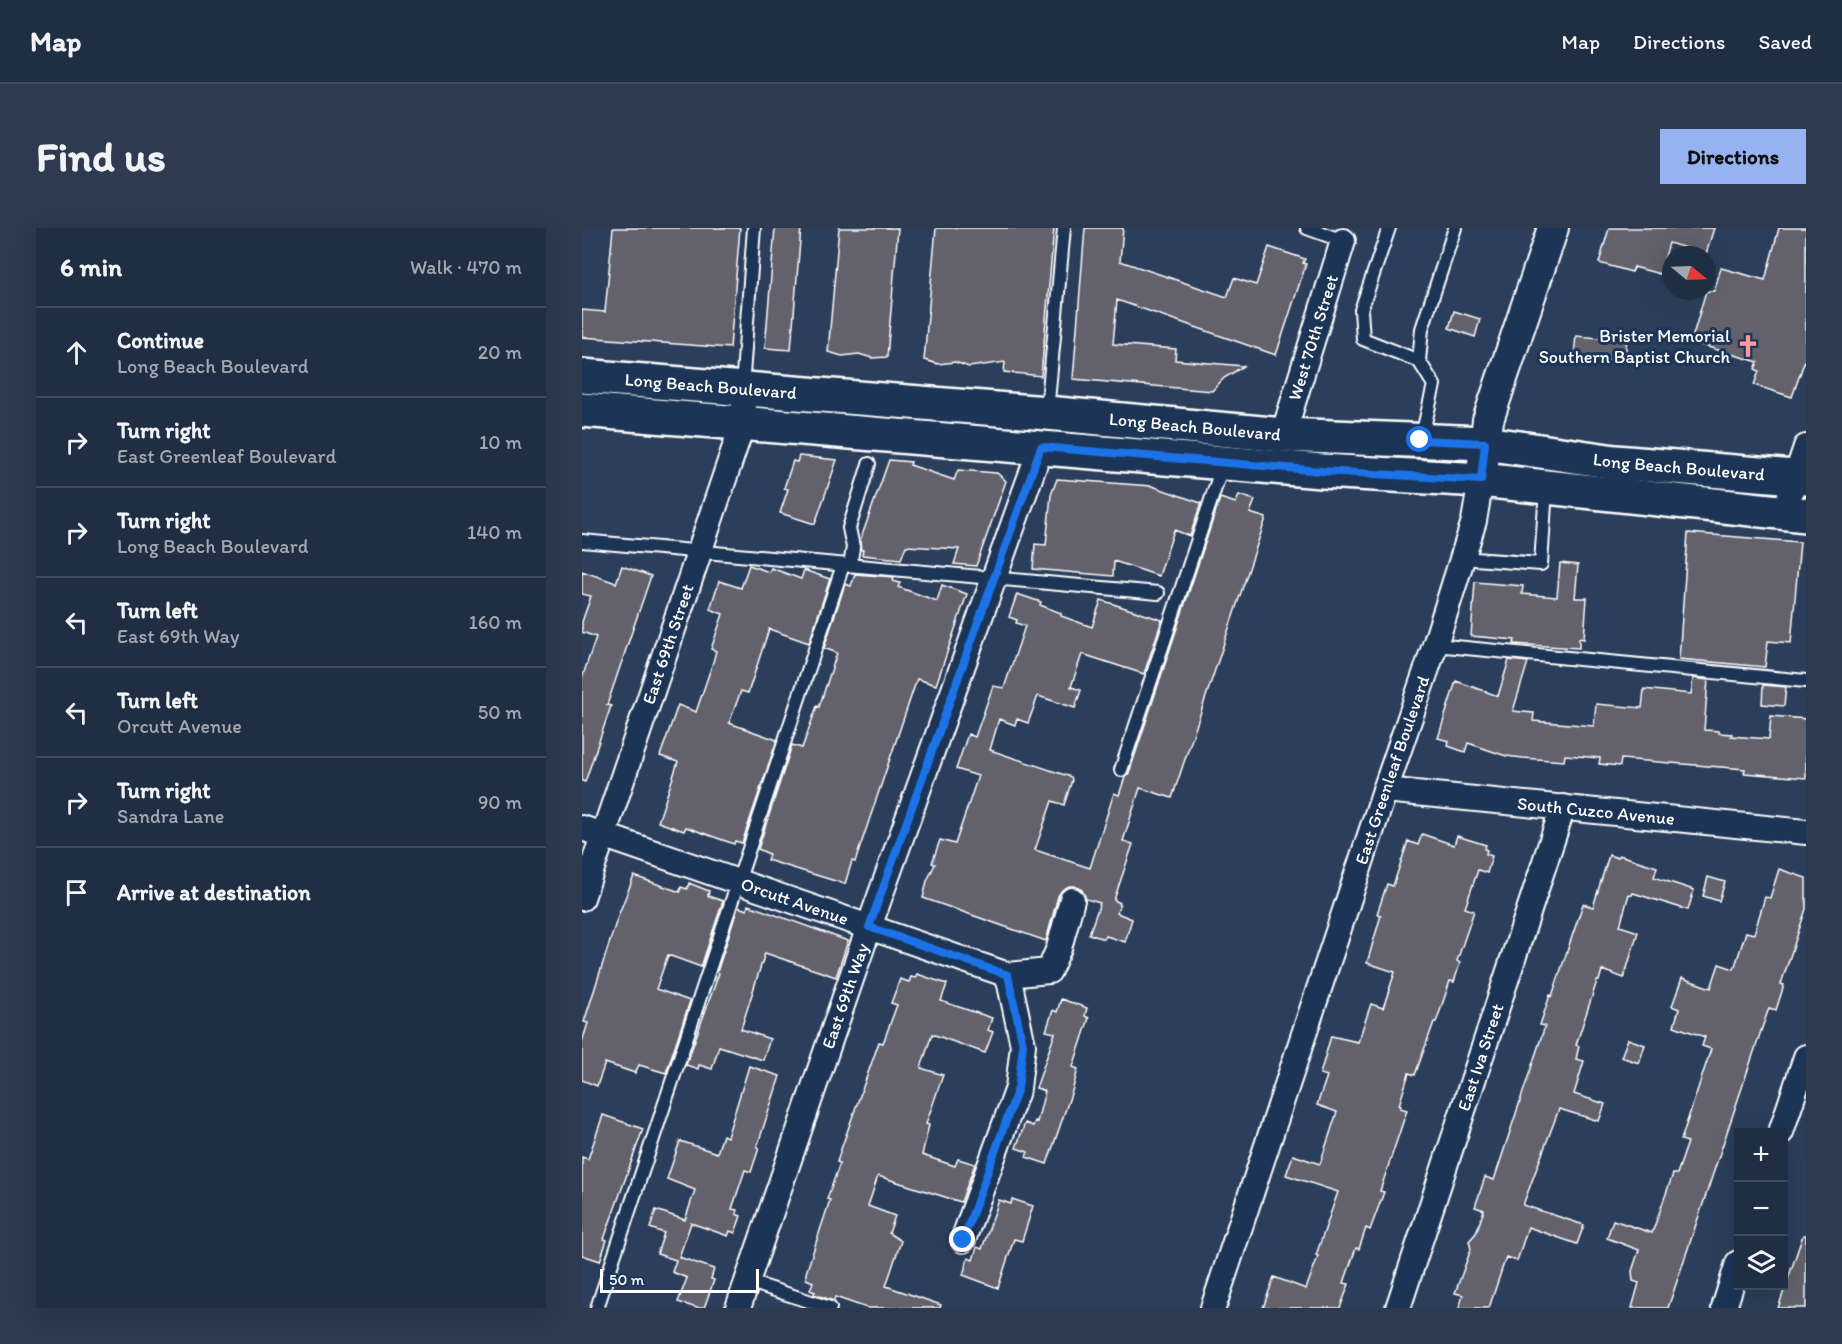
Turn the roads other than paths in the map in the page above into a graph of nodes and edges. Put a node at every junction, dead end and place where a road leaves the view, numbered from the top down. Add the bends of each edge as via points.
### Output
1 (754, 228) edge
2 (1064, 228) edge
3 (1306, 228) edge
4 (1389, 228) edge
5 (1455, 228) edge
6 (1552, 228) edge
7 (1343, 242) joint
8 (1419, 361) junction
9 (582, 376) edge
10 (742, 389) junction
11 (582, 410) edge
12 (1047, 413) junction
13 (743, 423) junction
14 (1283, 435) junction
15 (1420, 440) junction
16 (1485, 443) junction
17 (1041, 447) junction
18 (1223, 462) junction
19 (869, 464) dead end
20 (1803, 468) edge
21 (1481, 480) junction
22 (1546, 488) junction
23 (1795, 514) edge
24 (582, 541) edge
25 (698, 552) junction
26 (1462, 558) junction
27 (847, 565) junction
28 (994, 579) junction
29 (1158, 593) dead end
30 (1435, 645) junction
31 (1806, 681) edge
32 (1121, 770) dead end
33 (1385, 790) junction
34 (1563, 807) junction
35 (593, 832) edge
36 (1806, 832) edge
37 (737, 882) junction
38 (582, 898) edge
39 (1072, 900) dead end
40 (869, 927) junction
41 (1008, 975) junction
42 (1806, 1057) edge
43 (1782, 1128) edge
44 (963, 1240) dead end
45 (1734, 1276) edge
46 (747, 1281) junction
47 (597, 1308) edge
48 (738, 1308) edge
49 (830, 1308) edge
50 (1213, 1308) edge
51 (1398, 1308) edge
52 (1724, 1308) edge

1 - 10 lane
2 - 12 lane
3 - 7 lane
4 - 8 lane via 1361,310 1363,339
5 - 8 lane via 1422,328
6 - 16 street, East Greenleaf Boulevard via 1488,420
7 - 14 street, West 70th Street
8 - 15 lane via 1434,385
9 - 10 main road, Long Beach Boulevard
10 - 12 main road, Long Beach Boulevard
10 - 13 street, East 69th Street
11 - 13 main road, Long Beach Boulevard
12 - 14 main road, Long Beach Boulevard
13 - 17 main road, Long Beach Boulevard
13 - 25 street, East 69th Street
14 - 15 main road, Long Beach Boulevard
15 - 16 main road, Long Beach Boulevard
16 - 20 main road, Long Beach Boulevard via 1615,462
16 - 21 street, East Greenleaf Boulevard
17 - 18 main road, Long Beach Boulevard
17 - 28 street, East 69th Way
18 - 21 main road, Long Beach Boulevard
18 - 32 lane
19 - 27 lane via 849,528 853,547
20 - 23 street
21 - 22 main road, Long Beach Boulevard
21 - 26 street, East Greenleaf Boulevard
22 - 23 main road, Long Beach Boulevard
22 - 26 lane via 1541,564
24 - 25 lane
25 - 27 lane
25 - 35 street, East 69th Street
26 - 30 street, East Greenleaf Boulevard
27 - 28 lane
27 - 37 lane
28 - 29 lane
28 - 40 street, East 69th Way
30 - 31 lane
30 - 33 street, East Greenleaf Boulevard
33 - 34 street, South Cuzco Avenue
33 - 50 street, East Greenleaf Boulevard
34 - 36 street, South Cuzco Avenue
34 - 51 street, East Iva Street
35 - 37 street, Orcutt Avenue
35 - 38 street, East 69th Street
37 - 40 street, Orcutt Avenue
37 - 47 lane
39 - 41 street via 1049,971
40 - 41 street, Orcutt Avenue
40 - 46 street, East 69th Way
41 - 44 street via 1023,1045 1018,1088
42 - 43 street
45 - 52 street
46 - 48 street, East 69th Way
46 - 49 lane

